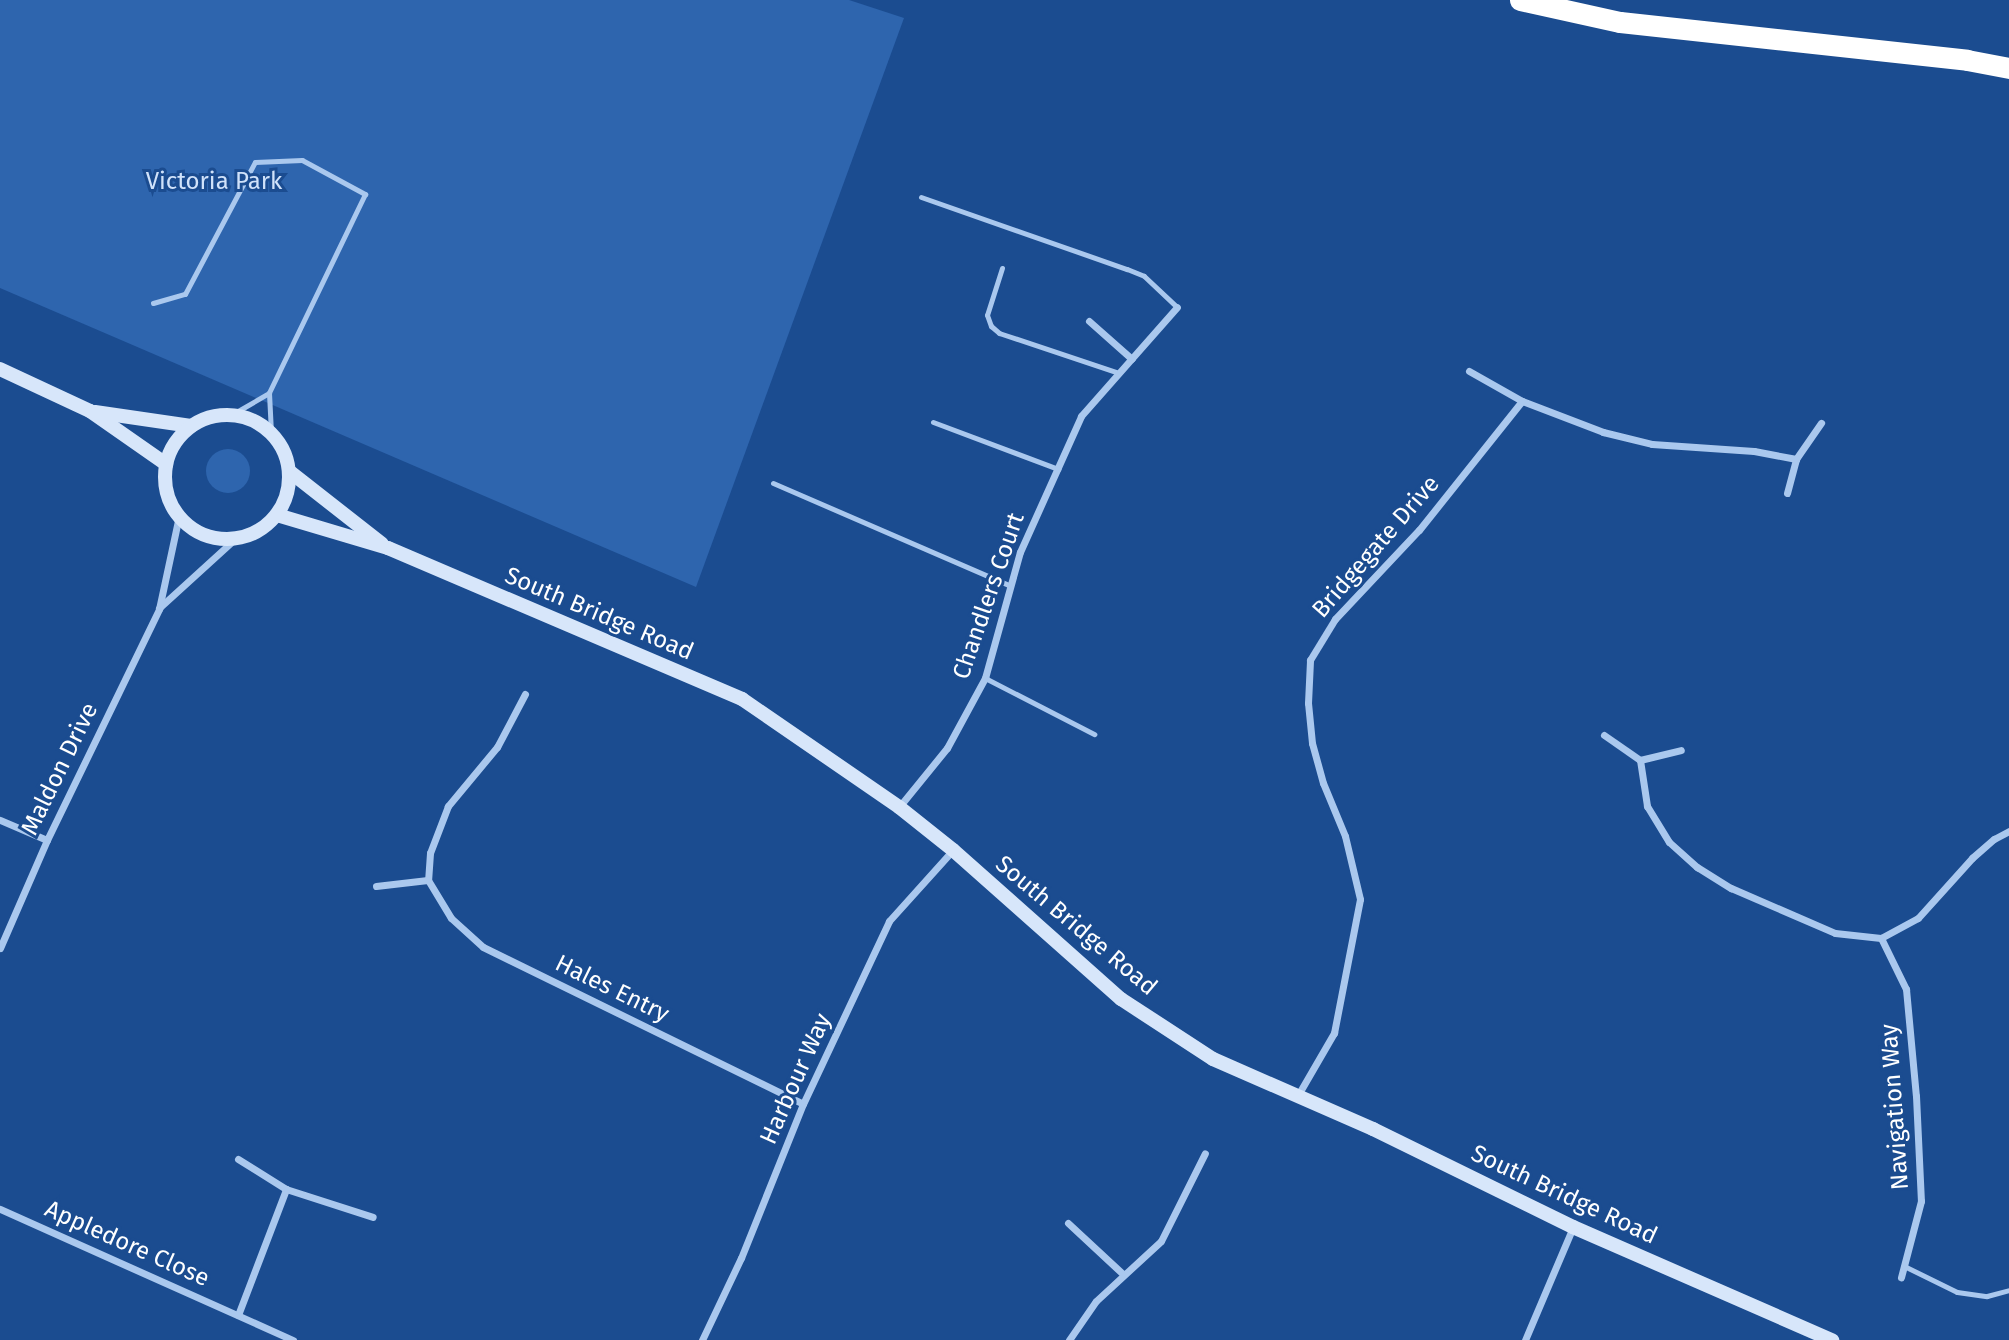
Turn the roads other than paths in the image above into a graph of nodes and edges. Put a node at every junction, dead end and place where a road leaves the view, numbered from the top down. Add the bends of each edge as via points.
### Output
1 (1520, 0) edge
2 (2009, 68) edge
3 (921, 197) dead end
4 (1002, 268) dead end
5 (153, 303) dead end
6 (1177, 307) joint
7 (1089, 321) dead end
8 (1132, 359) junction
9 (0, 369) edge
10 (1469, 371) dead end
11 (1119, 373) junction
12 (269, 393) junction
13 (1522, 401) junction
14 (90, 411) junction
15 (231, 415) junction
16 (933, 422) dead end
17 (1821, 423) dead end
18 (191, 426) junction
19 (271, 433) junction
20 (1796, 459) junction
21 (166, 464) junction
22 (1058, 469) junction
23 (289, 471) junction
24 (773, 483) dead end
25 (1787, 493) dead end
26 (277, 515) junction
27 (179, 516) junction
28 (236, 538) junction
29 (388, 548) junction
30 (1011, 586) junction
31 (159, 609) junction
32 (985, 678) junction
33 (525, 694) dead end
34 (1094, 734) dead end
35 (1604, 735) dead end
36 (1681, 750) dead end
37 (1640, 760) junction
38 (899, 807) junction
39 (0, 820) edge
40 (2009, 831) edge
41 (47, 840) junction
42 (953, 850) junction
43 (428, 880) junction
44 (376, 886) dead end
45 (1881, 938) junction
46 (0, 948) edge
47 (1298, 1095) junction
48 (803, 1104) junction
49 (1205, 1153) dead end
50 (238, 1159) dead end
51 (286, 1189) junction
52 (0, 1209) edge
53 (373, 1217) dead end
54 (1068, 1223) dead end
55 (1573, 1227) junction
56 (1904, 1266) junction
57 (1124, 1275) junction
58 (1901, 1277) dead end
59 (2009, 1290) edge
60 (238, 1315) junction
61 (293, 1340) edge
62 (702, 1340) edge
63 (1069, 1340) edge
64 (1525, 1340) edge
65 (1832, 1340) edge

1 - 2 highway via 1620,22
3 - 6 lane via 1144,276
4 - 11 lane via 986,315 991,326 999,333
5 - 12 lane via 185,294 255,162 302,160 365,194
6 - 8 street, Chandlers Court
7 - 8 street
8 - 11 street, Chandlers Court
9 - 14 street
10 - 13 street
11 - 22 street, Chandlers Court via 1081,416
12 - 15 lane
12 - 19 lane
13 - 20 street via 1603,432 1652,444 1754,451
13 - 47 street, Bridgegate Drive via 1419,530 1335,619 1310,660 1312,743 1322,783 1345,836 1360,899 1334,1032
14 - 18 street
14 - 21 street
15 - 18 street via 206,418
15 - 19 street via 254,421
16 - 22 lane
17 - 20 street
18 - 21 street via 175,443
19 - 23 street via 284,451
20 - 25 street
21 - 27 street via 169,501
22 - 30 street, Chandlers Court via 1020,552
23 - 26 street
23 - 29 street, South Bridge Road
24 - 30 lane
26 - 28 street via 265,526
26 - 29 street, South Bridge Road
27 - 28 street via 195,530 215,538
27 - 31 street, Maldon Drive
28 - 31 street, Maldon Drive
29 - 38 street, South Bridge Road via 742,699
30 - 32 street, Chandlers Court
31 - 41 street, Maldon Drive
32 - 34 lane
32 - 38 street, Chandlers Court via 947,748
33 - 43 street via 497,747 448,806 430,853
35 - 37 street
36 - 37 street
37 - 45 street via 1647,806 1669,842 1697,867 1835,933
38 - 42 street, South Bridge Road
39 - 41 street
40 - 45 street via 1972,858 1918,918
41 - 46 street, Maldon Drive
42 - 47 street, South Bridge Road via 1121,999 1213,1059
42 - 48 street, Harbour Way via 889,922
43 - 44 street
43 - 48 street, Hales Entry via 451,918 483,947
45 - 56 street, Navigation Way via 1906,989 1916,1096 1921,1201
47 - 55 street, South Bridge Road
48 - 62 street, Harbour Way via 741,1258
49 - 57 street via 1161,1241
50 - 51 street
51 - 53 street
51 - 60 street
52 - 60 street, Appledore Close
54 - 57 street
55 - 64 street
55 - 65 street, South Bridge Road
56 - 58 street, Navigation Way
56 - 59 lane via 1957,1292 1987,1296
57 - 63 street via 1096,1301
60 - 61 street, Appledore Close

